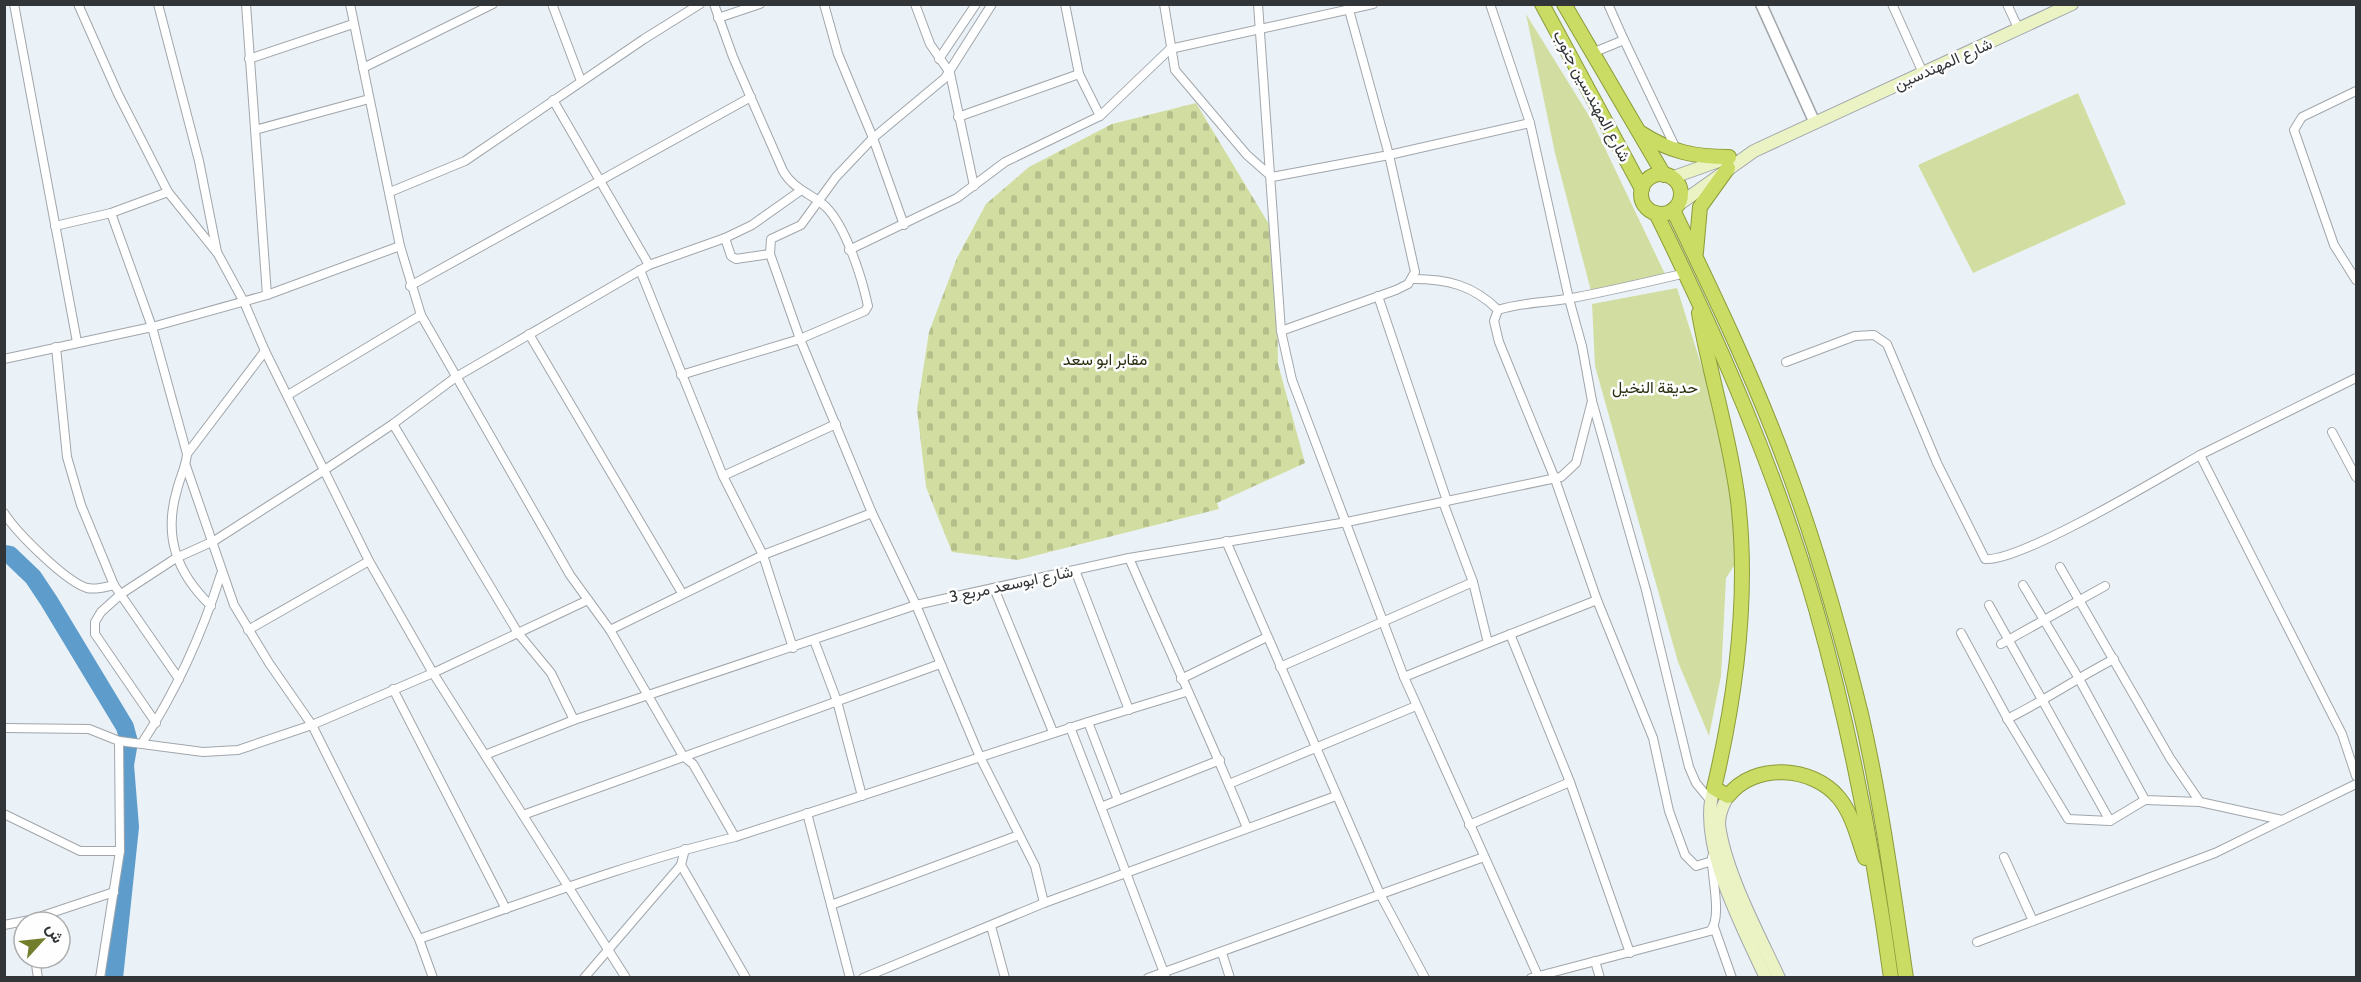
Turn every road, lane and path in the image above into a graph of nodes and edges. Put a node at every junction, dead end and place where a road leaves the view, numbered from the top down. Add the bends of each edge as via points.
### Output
1 (14, 4) edge
2 (78, 4) edge
3 (158, 4) edge
4 (246, 4) edge
5 (350, 4) edge
6 (493, 4) edge
7 (552, 4) edge
8 (700, 4) edge
9 (714, 4) edge
10 (760, 4) edge
11 (824, 4) edge
12 (915, 4) edge
13 (992, 4) edge
14 (1065, 4) edge
15 (1164, 4) edge
16 (1258, 4) edge
17 (1373, 4) edge
18 (1490, 4) edge
19 (1542, 4) edge
20 (1564, 4) edge
21 (1608, 4) edge
22 (1761, 4) edge
23 (1892, 4) edge
24 (2007, 4) edge
25 (2072, 4) edge
26 (973, 6) edge
27 (1349, 10) junction
28 (718, 18) junction
29 (352, 24) junction
30 (1261, 29) junction
31 (2019, 30) junction
32 (1624, 40) junction
33 (1170, 49) junction
34 (1592, 53) junction
35 (249, 59) junction
36 (939, 59) junction
37 (363, 68) junction
38 (950, 73) junction
39 (1923, 73) junction
40 (1079, 74) junction
41 (581, 81) junction
42 (2356, 91) edge
43 (751, 98) junction
44 (369, 99) junction
45 (553, 100) junction
46 (1100, 116) junction
47 (958, 117) junction
48 (1814, 121) junction
49 (1530, 123) junction
50 (255, 130) junction
51 (1636, 131) junction
52 (873, 138) junction
53 (1677, 152) junction
54 (1389, 155) junction
55 (1729, 162) junction
56 (1668, 176) junction
57 (1272, 177) junction
58 (600, 181) junction
59 (974, 186) junction
60 (1642, 189) junction
61 (800, 191) junction
62 (168, 192) junction
63 (390, 192) junction
64 (818, 200) junction
65 (1675, 207) junction
66 (111, 213) junction
67 (1656, 213) junction
68 (904, 225) junction
69 (55, 226) junction
70 (725, 238) junction
71 (400, 246) junction
72 (849, 250) junction
73 (218, 254) junction
74 (770, 254) junction
75 (1696, 257) junction
76 (649, 265) junction
77 (640, 270) junction
78 (1686, 273) junction
79 (1413, 279) junction
80 (2356, 280) edge
81 (410, 286) junction
82 (1695, 293) junction
83 (267, 295) junction
84 (1378, 296) junction
85 (1569, 299) junction
86 (244, 302) junction
87 (1498, 310) junction
88 (421, 315) junction
89 (152, 327) junction
90 (1281, 332) junction
91 (529, 334) junction
92 (800, 339) junction
93 (76, 342) junction
94 (56, 347) junction
95 (265, 351) junction
96 (4, 359) edge
97 (1786, 362) dead end
98 (681, 375) junction
99 (456, 376) junction
100 (2356, 378) edge
101 (288, 395) junction
102 (1592, 401) junction
103 (393, 424) junction
104 (836, 424) junction
105 (2332, 432) dead end
106 (187, 454) junction
107 (2200, 456) junction
108 (186, 466) junction
109 (323, 471) junction
110 (723, 476) junction
111 (2356, 477) edge
112 (1555, 479) junction
113 (1445, 502) junction
114 (4, 513) edge
115 (872, 513) junction
116 (1347, 522) junction
117 (214, 541) junction
118 (1226, 541) junction
119 (763, 555) junction
120 (176, 558) junction
121 (1129, 558) junction
122 (369, 561) junction
123 (2060, 567) dead end
124 (1075, 570) junction
125 (221, 574) junction
126 (1473, 582) junction
127 (114, 585) junction
128 (2023, 585) dead end
129 (2105, 586) dead end
130 (994, 588) junction
131 (682, 593) junction
132 (121, 594) junction
133 (588, 600) junction
134 (1597, 600) junction
135 (2080, 600) junction
136 (916, 605) junction
137 (1989, 605) dead end
138 (211, 606) junction
139 (2044, 620) junction
140 (1382, 623) junction
141 (248, 630) junction
142 (610, 630) junction
143 (518, 633) junction
144 (1961, 633) dead end
145 (1510, 634) junction
146 (1267, 638) junction
147 (814, 640) junction
148 (2005, 642) junction
149 (1488, 643) junction
150 (793, 648) junction
151 (2114, 658) junction
152 (940, 664) junction
153 (1280, 667) junction
154 (433, 673) junction
155 (1404, 677) junction
156 (2078, 677) junction
157 (179, 679) junction
158 (1181, 679) junction
159 (393, 689) junction
160 (1186, 692) junction
161 (646, 695) junction
162 (2045, 700) junction
163 (837, 701) junction
164 (1416, 706) junction
165 (1129, 710) junction
166 (2007, 719) junction
167 (574, 720) junction
168 (1088, 722) junction
169 (156, 723) junction
170 (312, 725) junction
171 (1070, 727) junction
172 (4, 728) edge
173 (1053, 732) junction
174 (119, 741) junction
175 (142, 743) junction
176 (1314, 748) junction
177 (485, 755) junction
178 (683, 756) junction
179 (980, 757) junction
180 (1220, 760) junction
181 (2356, 776) edge
182 (1570, 782) junction
183 (1229, 784) junction
184 (2356, 784) edge
185 (1712, 794) junction
186 (1728, 795) junction
187 (862, 796) junction
188 (1336, 796) junction
189 (1118, 800) junction
190 (2145, 801) junction
191 (2200, 802) junction
192 (1101, 807) junction
193 (807, 813) junction
194 (4, 814) edge
195 (523, 815) junction
196 (2282, 820) junction
197 (2110, 821) junction
198 (1468, 825) junction
199 (1247, 828) junction
200 (1019, 835) junction
201 (735, 837) junction
202 (1713, 845) junction
203 (686, 849) junction
204 (120, 851) junction
205 (1484, 857) junction
206 (2004, 857) dead end
207 (1712, 861) junction
208 (681, 865) junction
209 (1126, 872) junction
210 (568, 886) junction
211 (1877, 891) junction
212 (114, 892) junction
213 (1380, 894) junction
214 (1044, 903) junction
215 (831, 905) junction
216 (506, 909) junction
217 (62, 910) edge
218 (1897, 919) junction
219 (2033, 921) junction
220 (991, 926) junction
221 (1714, 927) junction
222 (419, 939) junction
223 (1977, 942) dead end
224 (609, 951) junction
225 (1222, 953) junction
226 (1630, 953) junction
227 (1595, 961) junction
228 (1165, 975) edge
229 (1535, 977) edge
230 (100, 978) edge
231 (433, 978) edge
232 (584, 978) edge
233 (626, 978) edge
234 (746, 978) edge
235 (850, 978) edge
236 (863, 978) edge
237 (1005, 978) edge
238 (1148, 978) edge
239 (1230, 978) edge
240 (1425, 978) edge
241 (1600, 978) edge
242 (1732, 978) edge
243 (1766, 978) edge
244 (1779, 978) edge
245 (1891, 978) edge
246 (1906, 978) edge
247 (1914, 978) edge

1 - 69 street
2 - 62 street
3 - 73 street via 199,161
4 - 35 street
5 - 29 street
6 - 37 street
7 - 41 street
8 - 41 street
9 - 28 street
10 - 28 street
11 - 52 street via 838,54
12 - 36 street
13 - 38 street
14 - 40 street
15 - 33 street
16 - 30 street
17 - 27 street
18 - 49 street
19 - 60 highway, شارع المهندسين جنوب
20 - 34 highway, شارع المهندسين جنوب
21 - 32 street
22 - 48 street
23 - 39 street
24 - 31 street
25 - 31 main road, شارع المهندسين
26 - 36 street
27 - 30 street
27 - 54 street
28 - 43 street
29 - 35 street
29 - 37 street
30 - 33 street
30 - 57 street
31 - 39 main road, شارع المهندسين
32 - 34 street
32 - 53 street
33 - 46 street
33 - 57 street via 1175,70 1185,84 1247,155
34 - 51 highway, شارع المهندسين جنوب
35 - 50 street
36 - 38 street
37 - 44 street
38 - 47 street
38 - 52 street
39 - 48 main road, شارع المهندسين
40 - 46 street
40 - 47 street
41 - 45 street
42 - 80 street via 2302,117 2294,130 2334,245
43 - 58 street
43 - 61 street via 783,171
44 - 50 street
44 - 63 street
45 - 58 street
45 - 63 street via 465,161
46 - 59 street via 1005,162
47 - 59 street
48 - 55 main road, شارع المهندسين
49 - 54 street
49 - 85 street
50 - 83 street
51 - 53 highway
51 - 56 highway, شارع المهندسين جنوب
52 - 64 street
52 - 68 street
53 - 55 highway
54 - 57 street
54 - 79 street via 1414,264
55 - 56 main road
55 - 65 main road
55 - 75 highway via 1700,207
56 - 60 highway via 1648,179
56 - 65 highway via 1680,190
57 - 90 street
58 - 76 street
58 - 81 street
59 - 68 street
60 - 67 highway via 1645,207
61 - 64 street
61 - 70 street via 766,217
62 - 66 street
62 - 73 street
63 - 71 street
64 - 72 street via 835,218
64 - 74 street via 801,225 771,239
65 - 67 highway
65 - 75 highway
66 - 69 street
66 - 89 street
67 - 78 highway
68 - 72 street
69 - 93 street
70 - 74 street via 731,256 736,259
70 - 76 street
71 - 81 street
71 - 83 street
72 - 92 street via 867,310
73 - 86 street
74 - 92 street
75 - 218 highway via 1755,385 1786,462 1816,554 1861,716
76 - 77 street
77 - 91 street
77 - 98 street
78 - 82 highway
78 - 85 street
79 - 84 street
79 - 87 street via 1456,283 1485,297
81 - 88 street
82 - 185 highway via 1730,448 1741,529 1737,649
82 - 211 highway via 1755,432 1815,607 1846,724
83 - 86 street
84 - 90 street
84 - 113 street
85 - 87 street via 1535,301
85 - 102 street
86 - 89 street
86 - 95 street
87 - 112 street via 1494,321 1499,342
88 - 99 street
88 - 101 street
89 - 93 street
89 - 106 street
90 - 116 street via 1292,380
91 - 99 street
91 - 131 street
92 - 98 street
92 - 104 street
93 - 94 street
94 - 96 street
94 - 127 street via 67,457 81,505
95 - 101 street
95 - 106 street
97 - 107 street via 1854,336 1874,335 1887,344 1937,463 1985,559 2009,555 2075,524
98 - 110 street
99 - 103 street
99 - 133 street
100 - 107 street
101 - 109 street
102 - 112 street via 1576,463 1568,474
102 - 185 street via 1649,601 1689,767 1696,783
103 - 109 street
103 - 143 street
104 - 110 street
104 - 115 street
105 - 111 street
106 - 108 street
107 - 181 street via 2343,734
108 - 117 street via 201,515
108 - 120 street via 173,517
109 - 117 street
109 - 122 street
110 - 119 street
112 - 113 street, شارع ابوسعد مربع 3
112 - 134 street
113 - 116 street, شارع ابوسعد مربع 3
113 - 126 street
114 - 127 street via 45,557 84,587
115 - 119 street
115 - 136 street
116 - 118 street, شارع ابوسعد مربع 3
116 - 140 street
117 - 120 street
117 - 125 street
118 - 121 street, شارع ابوسعد مربع 3
118 - 146 street
119 - 131 street
119 - 150 street
120 - 132 street
120 - 138 street via 190,585
121 - 124 street, شارع ابوسعد مربع 3
121 - 158 street
122 - 141 street
122 - 154 street
123 - 135 street
124 - 130 street, شارع ابوسعد مربع 3
124 - 165 street
125 - 138 street
125 - 141 street
126 - 140 street
126 - 149 street
127 - 132 street
128 - 139 street
129 - 135 street
130 - 136 street, شارع ابوسعد مربع 3
130 - 173 street
131 - 142 street
132 - 157 street
132 - 169 street via 101,612 95,622 95,634
133 - 142 street
133 - 143 street
134 - 145 street
134 - 207 street via 1653,738 1685,855 1696,866
135 - 139 street
135 - 151 street
136 - 147 street, شارع ابوسعد مربع 3
136 - 152 street
137 - 148 street
138 - 157 street
139 - 148 street
139 - 156 street
140 - 153 street
140 - 155 street
141 - 170 street
142 - 161 street
143 - 154 street
143 - 167 street via 551,673
144 - 166 street
145 - 149 street
145 - 182 street
146 - 153 street
146 - 158 street
147 - 150 street, شارع ابوسعد مربع 3
147 - 163 street
148 - 162 street
149 - 155 street
150 - 161 street, شارع ابوسعد مربع 3
151 - 156 street
151 - 191 street via 2170,758
152 - 163 street
152 - 179 street
153 - 176 street
154 - 159 street
154 - 177 street
155 - 164 street
156 - 162 street
156 - 190 street
157 - 169 street
158 - 160 street
159 - 170 street
159 - 216 street
160 - 165 street
160 - 180 street
161 - 167 street, شارع ابوسعد مربع 3
161 - 178 street
162 - 166 street
162 - 197 street
163 - 178 street
163 - 187 street
164 - 176 street
164 - 198 street
165 - 168 street
166 - 197 street via 2068,819
167 - 177 street, شارع ابوسعد مربع 3
168 - 171 street
168 - 189 street
169 - 175 street
170 - 175 street via 229,752
170 - 222 street
171 - 173 street
171 - 192 street
172 - 174 street via 89,729
173 - 179 street
174 - 175 street
174 - 204 street
176 - 183 street
176 - 188 street
177 - 195 street
178 - 195 street
178 - 201 street via 693,764
179 - 187 street
179 - 200 street
180 - 183 street
180 - 189 street
182 - 198 street
182 - 226 street
183 - 199 street
184 - 196 street
185 - 186 highway
185 - 202 main road via 1709,828
186 - 211 highway via 1743,781 1765,772 1801,776 1822,785 1846,808
186 - 244 main road via 1721,810 1719,831 1738,886
187 - 193 street
188 - 199 street
188 - 213 street
189 - 192 street
190 - 191 street
190 - 197 street
191 - 196 street
192 - 209 street
193 - 201 street
193 - 215 street
194 - 204 street via 80,851
195 - 210 street
196 - 219 street via 2215,853
198 - 205 street
199 - 209 street
200 - 214 street via 1035,866
200 - 215 street
201 - 203 street
202 - 207 street
202 - 243 main road
203 - 208 street
203 - 210 street
204 - 212 street
205 - 213 street
205 - 229 street
206 - 219 street
207 - 221 street
208 - 224 street
208 - 234 street
209 - 214 street
209 - 228 street
210 - 216 street
210 - 224 street
211 - 245 highway
212 - 217 street
212 - 230 street
213 - 225 street
213 - 240 street
214 - 220 street
215 - 235 street
216 - 222 street
218 - 246 highway
218 - 247 highway
219 - 223 street
220 - 236 street
220 - 237 street
221 - 226 street via 1704,934
221 - 242 street
222 - 231 street
224 - 232 street
224 - 233 street
225 - 228 street
225 - 239 street
226 - 227 street
227 - 229 street
227 - 241 street
228 - 238 street

